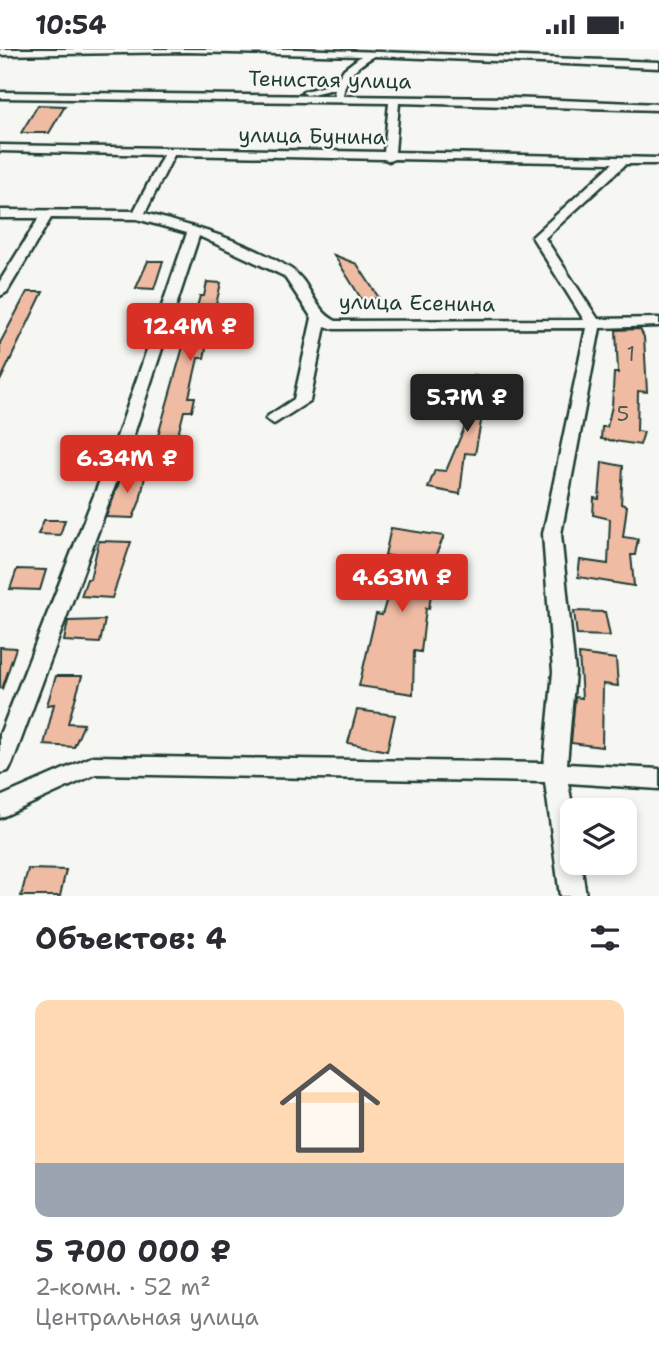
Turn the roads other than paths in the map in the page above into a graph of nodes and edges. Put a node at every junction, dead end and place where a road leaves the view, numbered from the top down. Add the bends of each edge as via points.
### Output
1 (390, 51) edge
2 (0, 52) edge
3 (373, 53) junction
4 (659, 65) edge
5 (338, 85) junction
6 (0, 95) edge
7 (244, 98) junction
8 (339, 99) junction
9 (394, 100) junction
10 (659, 107) edge
11 (0, 148) edge
12 (170, 152) junction
13 (389, 158) junction
14 (622, 161) junction
15 (659, 161) edge
16 (0, 214) edge
17 (47, 215) junction
18 (138, 215) junction
19 (194, 232) junction
20 (0, 292) edge
21 (319, 319) junction
22 (659, 322) edge
23 (594, 324) junction
24 (354, 327) junction
25 (312, 348) junction
26 (274, 419) dead end
27 (0, 764) edge
28 (555, 773) junction
29 (659, 779) edge
30 (0, 808) edge
31 (573, 896) edge

1 - 3 street
1 - 4 street
2 - 3 street via 187,49
3 - 5 street via 351,65
5 - 7 street
5 - 8 street
6 - 7 street, Тенистая улица
7 - 8 street, Тенистая улица
8 - 9 street, Тенистая улица
9 - 10 street, Тенистая улица
9 - 13 street
11 - 12 street, улица Бунина
12 - 13 street, улица Бунина
12 - 18 street
13 - 14 street, улица Бунина
14 - 15 street, улица Бунина
14 - 23 street via 538,237
16 - 17 street, улица Есенина
17 - 18 street, улица Есенина
17 - 20 street
18 - 19 street, улица Есенина
19 - 21 street, улица Есенина via 234,244 289,273
19 - 27 street via 125,437
21 - 24 street, улица Есенина
21 - 25 street
22 - 23 street, улица Есенина
23 - 24 street, улица Есенина
23 - 28 street via 552,534 564,672
24 - 25 street via 325,337
25 - 26 street via 302,401
28 - 29 street
28 - 30 street via 94,765
28 - 31 street

